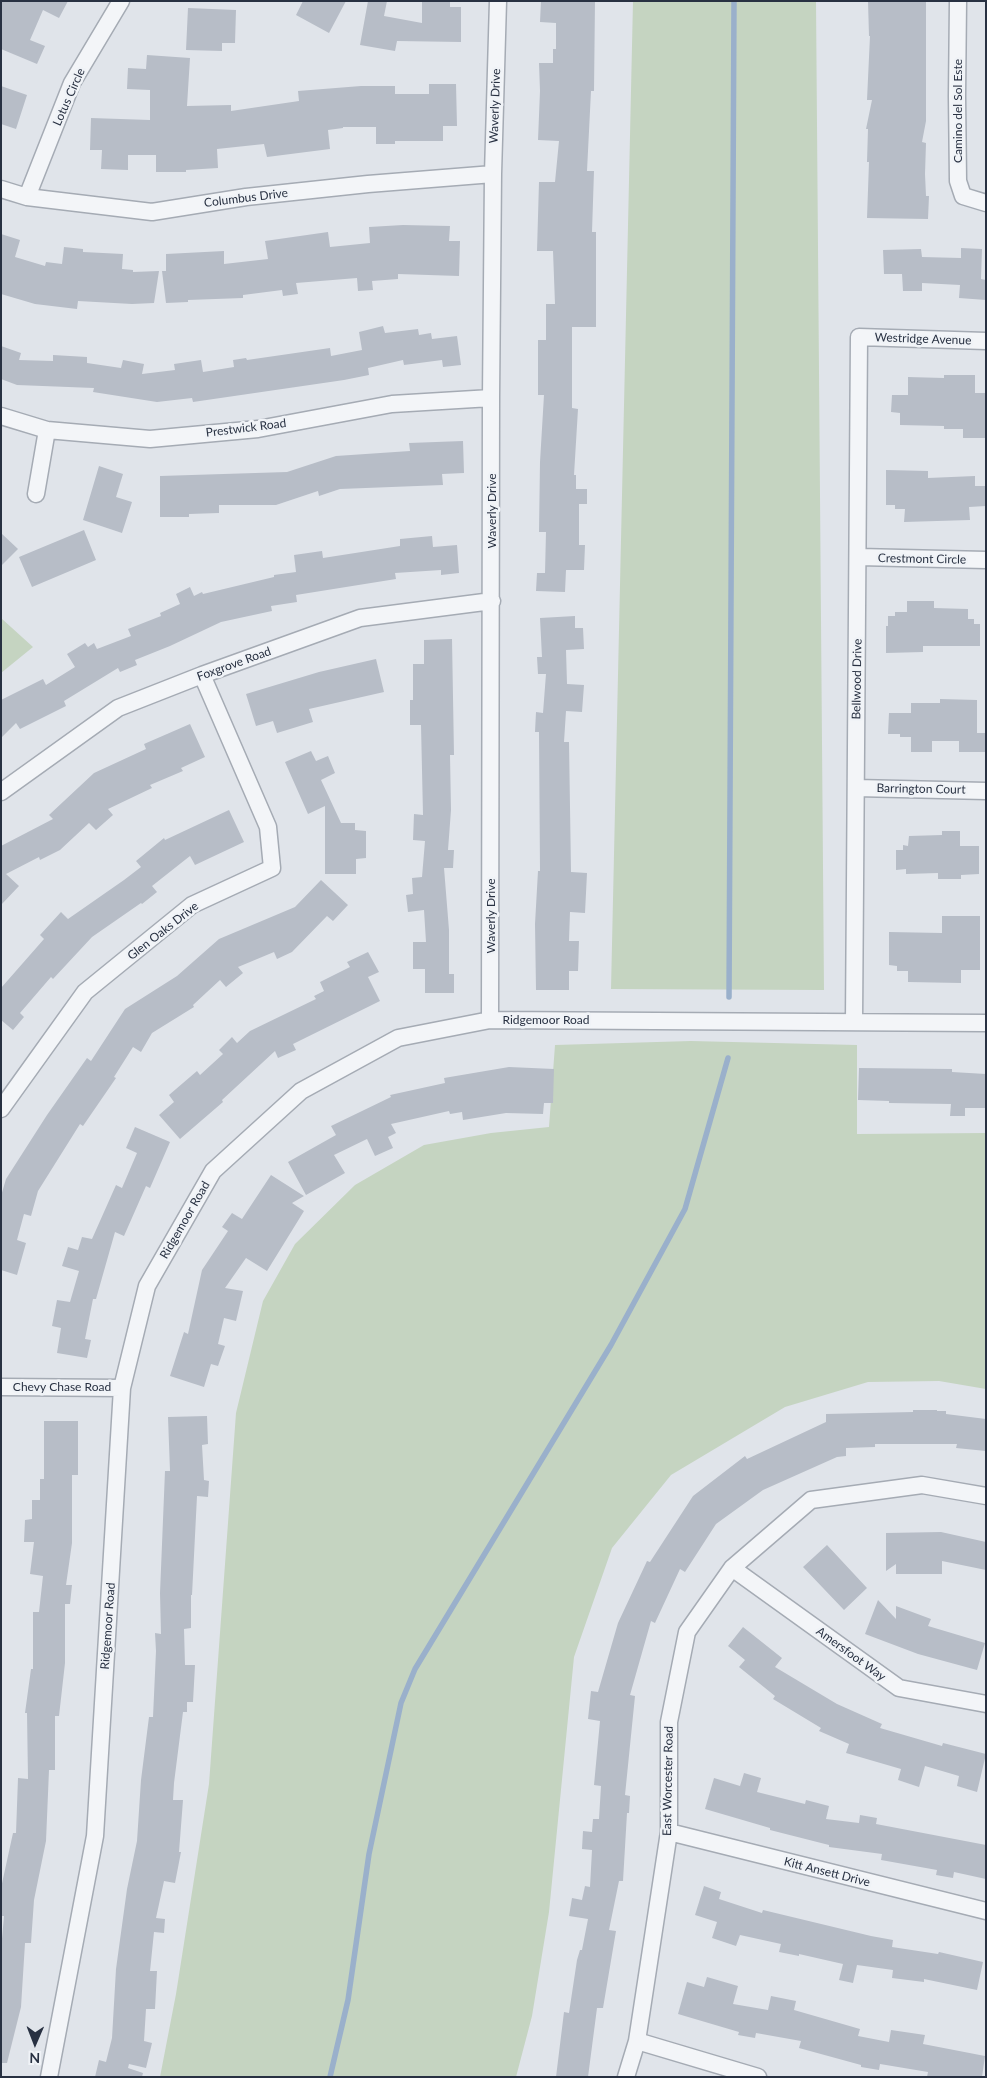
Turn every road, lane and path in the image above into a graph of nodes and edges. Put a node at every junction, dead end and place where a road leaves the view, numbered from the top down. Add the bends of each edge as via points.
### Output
1 (121, 1) edge
2 (498, 1) edge
3 (958, 1) edge
4 (493, 174) junction
5 (1, 189) edge
6 (27, 198) junction
7 (986, 203) edge
8 (859, 337) joint
9 (986, 341) edge
10 (491, 398) junction
11 (1, 416) edge
12 (47, 430) junction
13 (36, 494) dead end
14 (858, 557) junction
15 (986, 560) edge
16 (492, 601) junction
17 (202, 676) junction
18 (856, 788) junction
19 (986, 791) edge
20 (1, 792) edge
21 (490, 1020) junction
22 (854, 1020) junction
23 (986, 1022) edge
24 (1, 1109) edge
25 (1, 1387) edge
26 (122, 1388) junction
27 (986, 1496) edge
28 (732, 1568) junction
29 (986, 1704) edge
30 (669, 1832) junction
31 (986, 1911) edge
32 (637, 2041) junction
33 (49, 2077) edge
34 (626, 2077) edge
35 (758, 2077) edge

1 - 6 street, Lotus Circle via 72,83
2 - 4 street, Waverly Drive
3 - 7 street, Camino del Sol Este via 958,181 963,196
4 - 6 street, Columbus Drive via 246,197 152,212
4 - 10 street, Waverly Drive
5 - 6 street, Columbus Drive
8 - 9 street, Westridge Avenue
8 - 14 street, Bellwood Drive
10 - 12 street, Prestwick Road via 392,404 258,429 150,439
10 - 16 street, Waverly Drive
11 - 12 street, Prestwick Road
12 - 13 street
14 - 15 street, Crestmont Circle
14 - 18 street, Bellwood Drive
16 - 17 street, Foxgrove Road via 360,618
16 - 21 street, Waverly Drive
17 - 20 street, Foxgrove Road via 118,708
17 - 24 street, Glen Oaks Drive via 268,827 272,868 192,905 85,992
18 - 19 street, Barrington Court
18 - 22 street, Bellwood Drive
21 - 22 street, Ridgemoor Road
21 - 26 street, Ridgemoor Road via 398,1038 301,1091 213,1171 147,1286
22 - 23 street, Ridgemoor Road
25 - 26 street, Chevy Chase Road
26 - 33 street, Ridgemoor Road via 95,1836
27 - 28 street, East Worcester Road via 922,1485 811,1500
28 - 29 street, Amersfoot Way via 899,1688
28 - 30 street, East Worcester Road via 687,1632 669,1722
30 - 31 street, Kitt Ansett Drive
30 - 32 street, East Worcester Road
32 - 34 street, East Worcester Road
32 - 35 street

